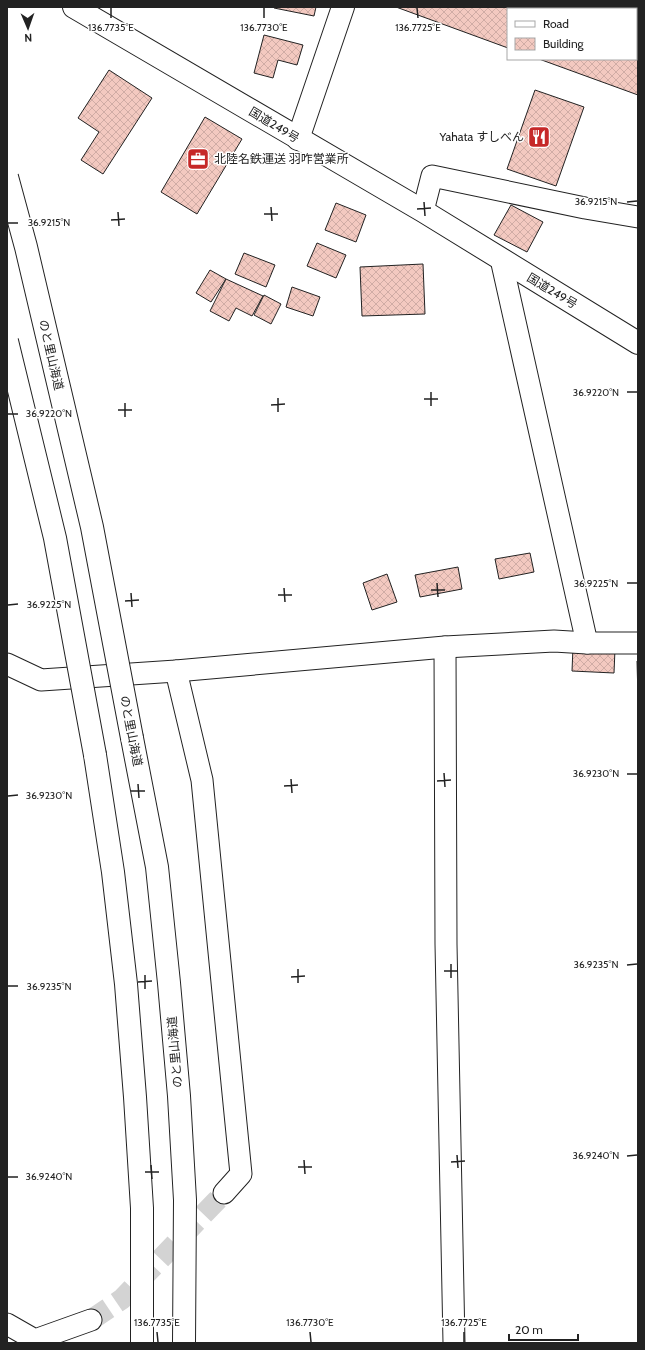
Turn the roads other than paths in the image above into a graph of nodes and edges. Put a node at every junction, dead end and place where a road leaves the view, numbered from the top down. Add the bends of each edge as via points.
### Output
1 (74, 7) edge
2 (343, 7) edge
3 (298, 139) junction
4 (7, 177) edge
5 (423, 211) junction
6 (638, 217) edge
7 (501, 259) junction
8 (7, 341) edge
9 (638, 343) edge
10 (587, 643) junction
11 (638, 643) edge
12 (445, 647) junction
13 (7, 664) edge
14 (176, 671) junction
15 (224, 1193) tunnel mouth
16 (91, 1320) tunnel mouth
17 (7, 1324) edge
18 (142, 1343) edge
19 (184, 1343) edge
20 (454, 1343) edge

1 - 3 main road, 国道249号
2 - 3 main road
3 - 5 main road, 国道249号
4 - 19 main road, のと里山海道, bridge via 92,527 157,867 170,983 185,1200
5 - 6 street via 432,176
5 - 7 main road, 国道249号
7 - 9 main road, 国道249号
7 - 10 street
8 - 18 main road, bridge via 55,538 95,755 113,872 134,1082 142,1208
10 - 11 street
10 - 12 street via 554,641
12 - 14 street
12 - 20 street via 446,944
13 - 14 street via 41,680
14 - 15 street via 202,780 241,1174
16 - 17 street via 35,1340

